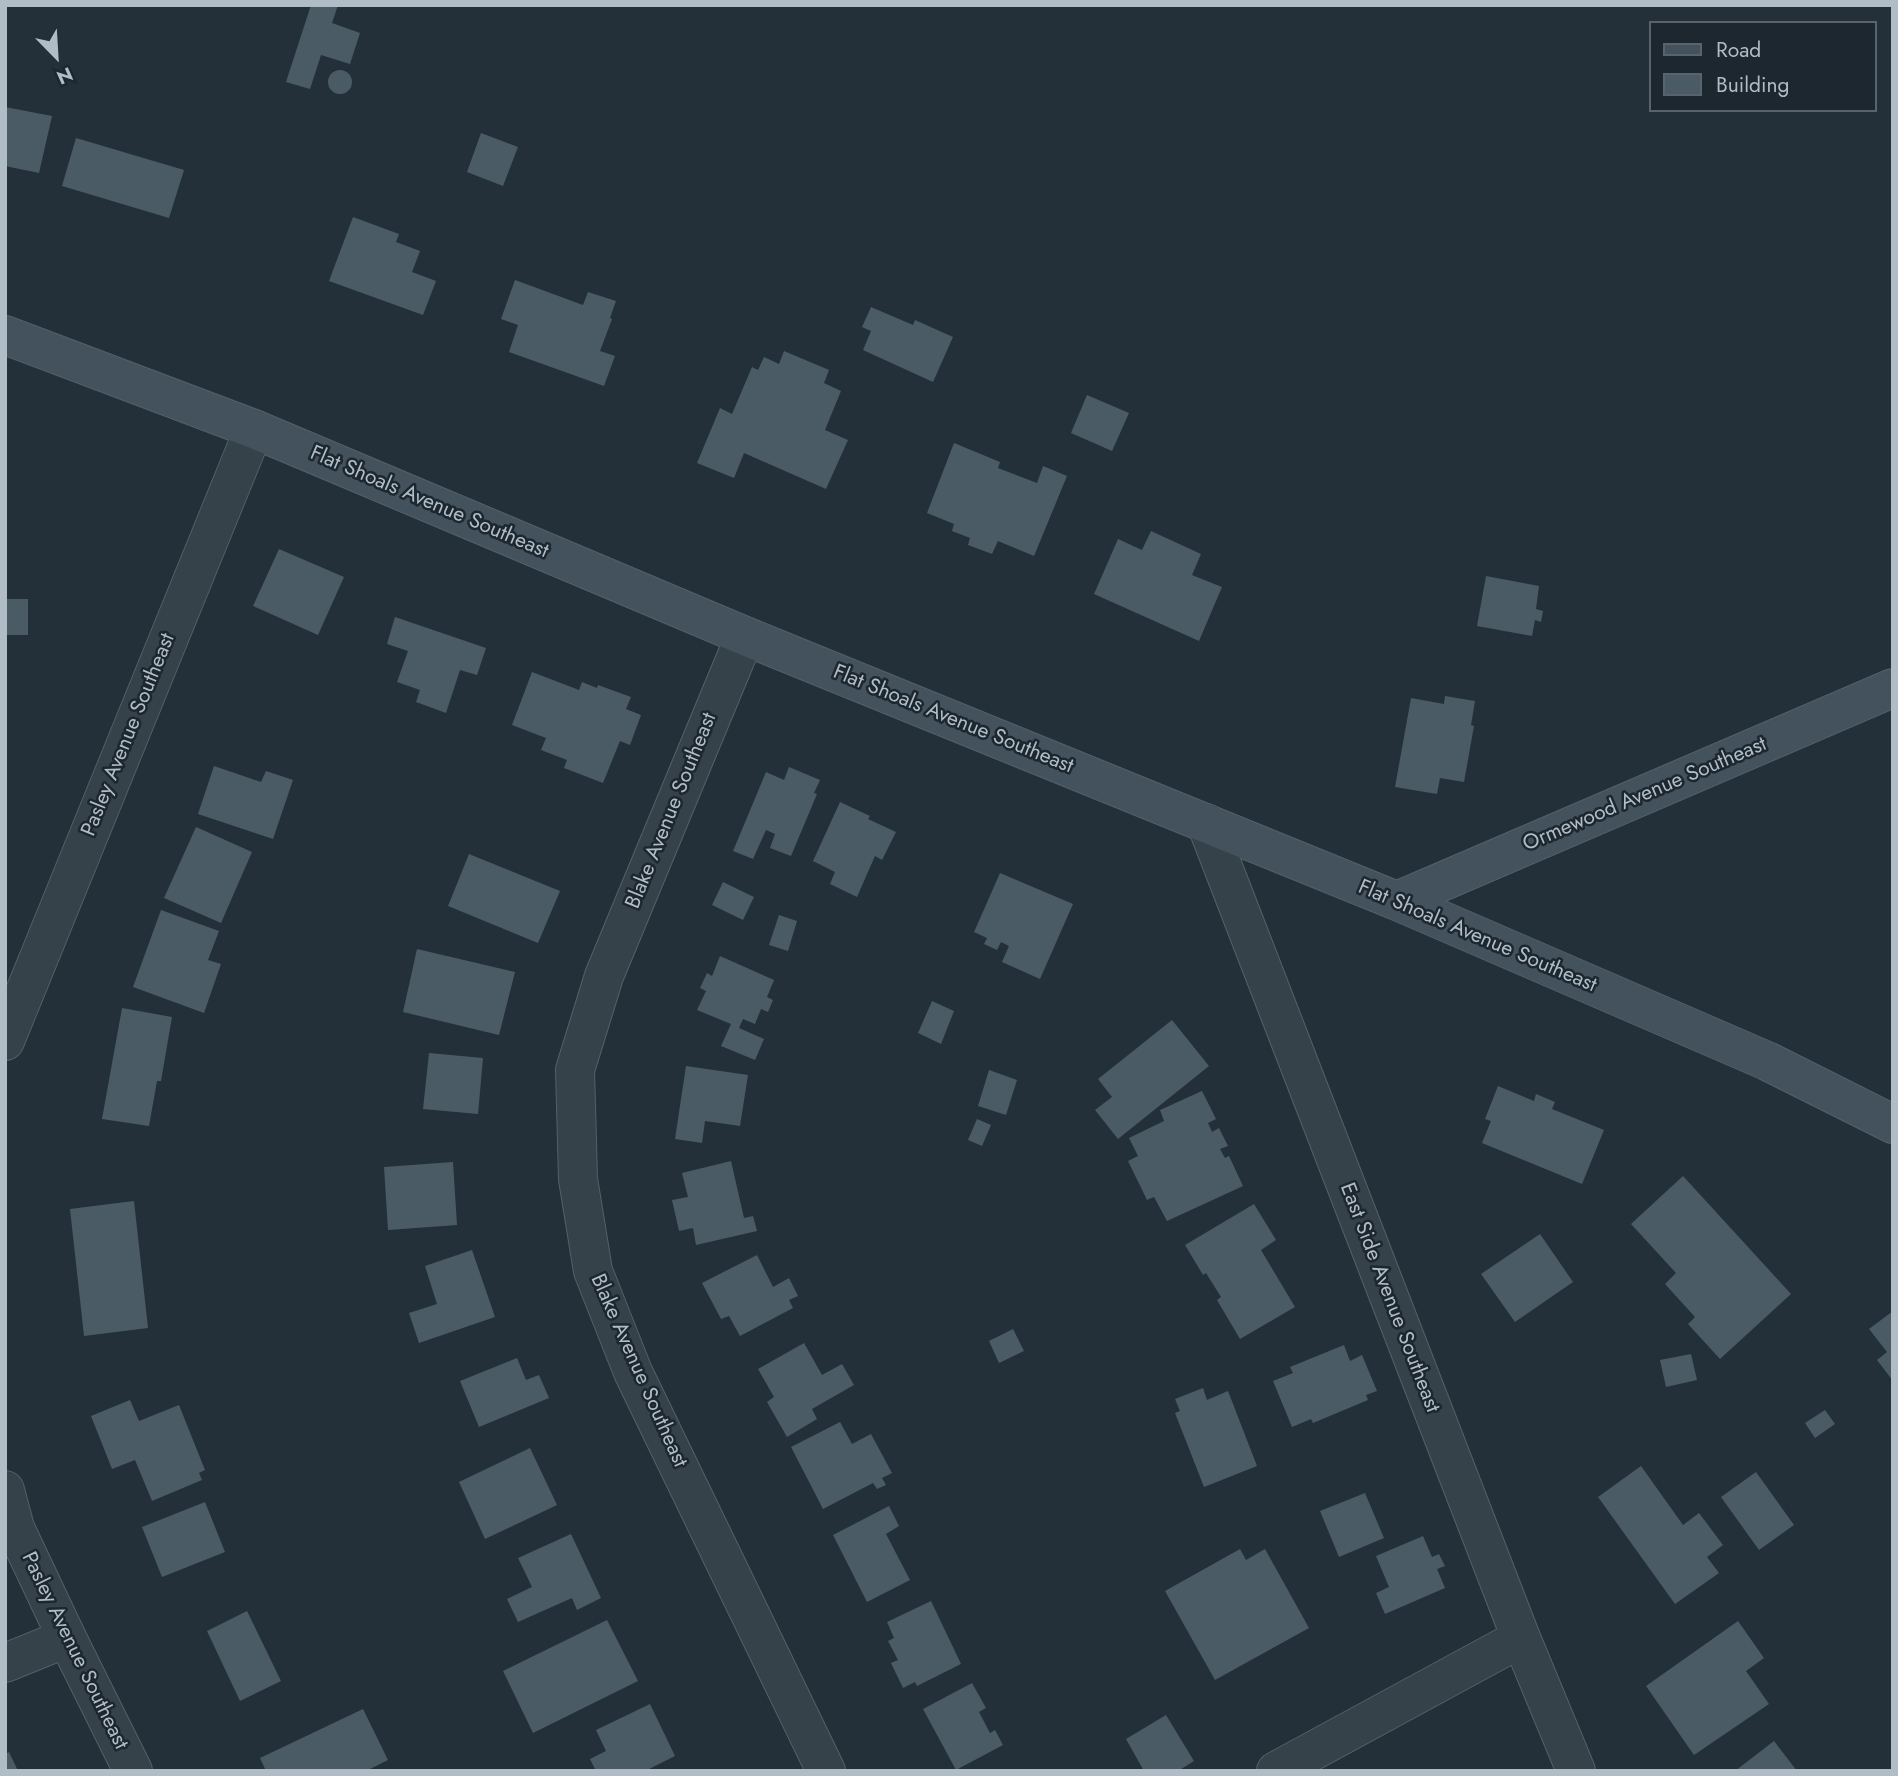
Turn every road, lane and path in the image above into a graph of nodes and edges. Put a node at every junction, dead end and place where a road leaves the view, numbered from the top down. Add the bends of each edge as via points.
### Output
1 (5, 335) edge
2 (254, 429) junction
3 (745, 636) junction
4 (1893, 688) edge
5 (1206, 823) junction
6 (1396, 901) junction
7 (5, 1041) edge
8 (1893, 1124) edge
9 (5, 1490) edge
10 (66, 1638) junction
11 (1521, 1638) junction
12 (5, 1663) edge
13 (133, 1771) edge
14 (826, 1771) edge
15 (1276, 1771) edge
16 (1576, 1771) edge

1 - 2 street, Flat Shoals Avenue Southeast
2 - 3 street, Flat Shoals Avenue Southeast
2 - 7 street, Pasley Avenue Southeast
3 - 5 street, Flat Shoals Avenue Southeast
3 - 14 street, Blake Avenue Southeast via 601,988 575,1070 578,1178 593,1271 634,1372
4 - 6 street, Ormewood Avenue Southeast
5 - 6 street, Flat Shoals Avenue Southeast
5 - 11 street, East Side Avenue Southeast
6 - 8 street, Flat Shoals Avenue Southeast via 1767,1061
9 - 10 street, Pasley Avenue Southeast via 15,1528
10 - 12 street
10 - 13 street, Pasley Avenue Southeast
11 - 15 street
11 - 16 street, East Side Avenue Southeast

